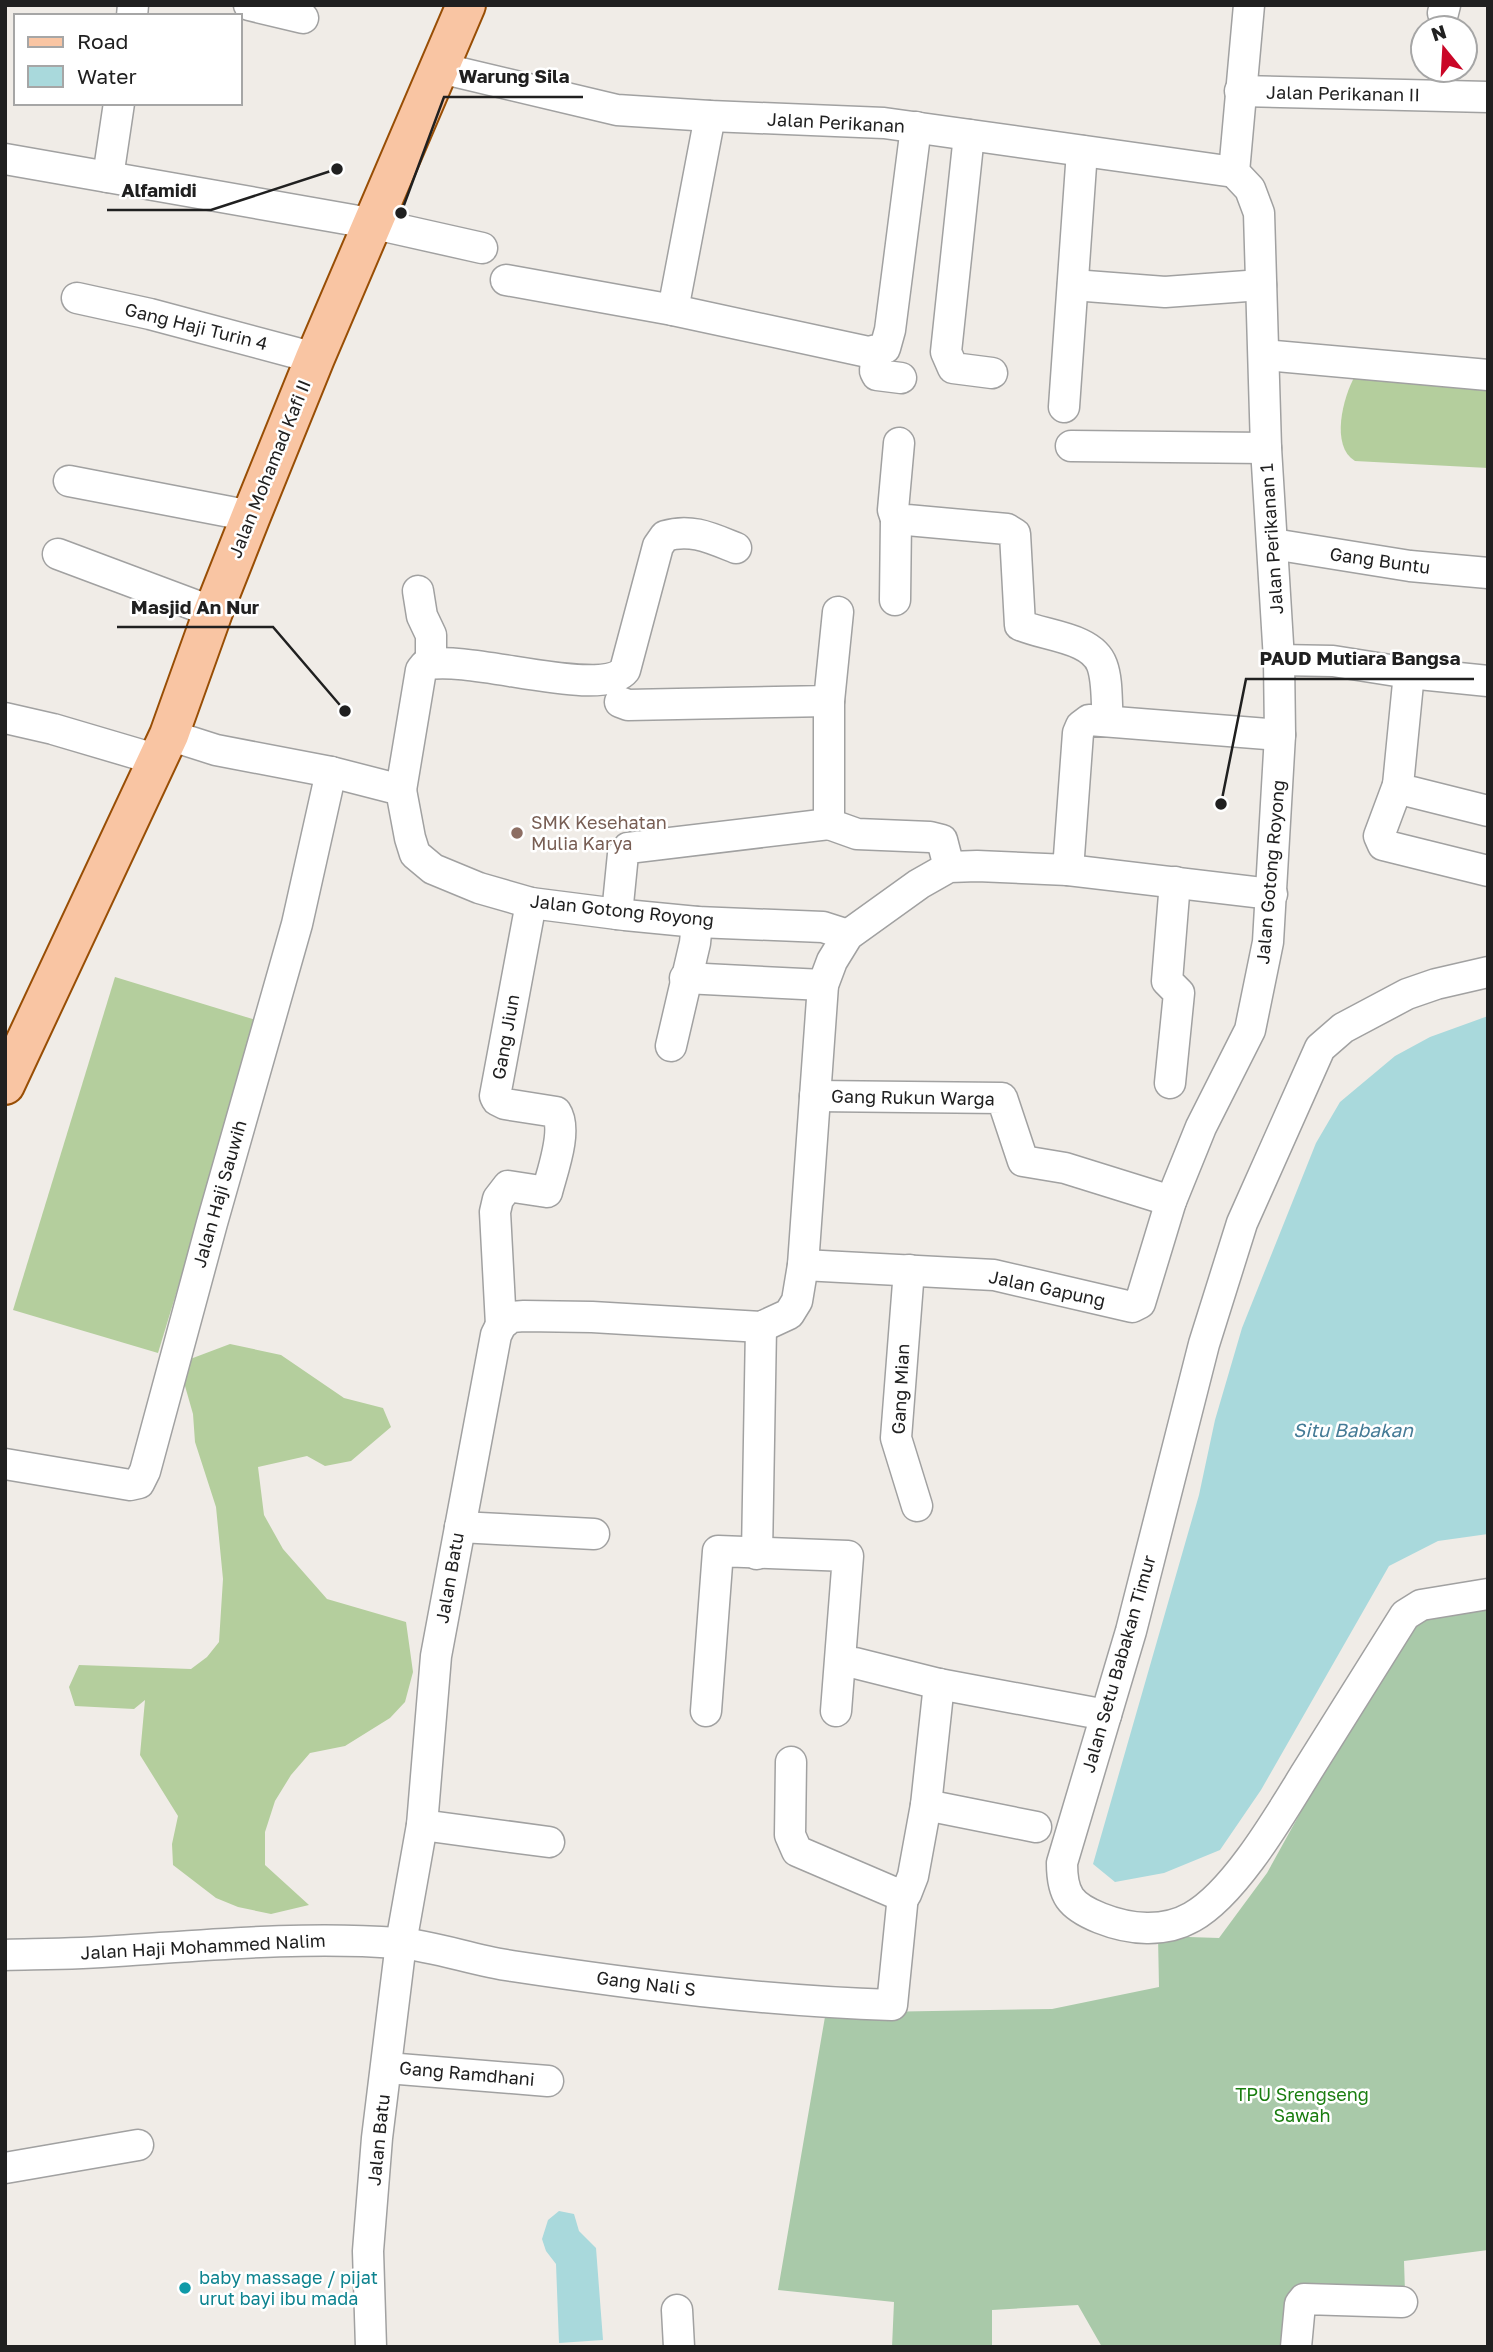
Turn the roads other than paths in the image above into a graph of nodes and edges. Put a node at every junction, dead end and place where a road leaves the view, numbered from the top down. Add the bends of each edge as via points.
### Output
1 (249, 5) edge
2 (466, 5) edge
3 (1249, 5) edge
4 (303, 18) dead end
5 (455, 72) junction
6 (1240, 91) junction
7 (1488, 97) edge
8 (118, 105) edge
9 (709, 116) junction
10 (916, 127) junction
11 (969, 135) junction
12 (1082, 151) junction
13 (5, 159) edge
14 (1234, 172) junction
15 (108, 177) junction
16 (394, 228) junction
17 (482, 248) dead end
18 (506, 280) dead end
19 (1073, 285) junction
20 (1261, 285) junction
21 (77, 298) dead end
22 (673, 310) junction
23 (877, 351) junction
24 (1264, 355) junction
25 (316, 358) junction
26 (992, 373) dead end
27 (1488, 375) edge
28 (901, 378) dead end
29 (1064, 407) dead end
30 (899, 443) dead end
31 (1071, 446) dead end
32 (1266, 448) junction
33 (69, 481) dead end
34 (251, 516) junction
35 (896, 519) junction
36 (1273, 544) junction
37 (736, 548) dead end
38 (58, 554) dead end
39 (1488, 573) edge
40 (418, 591) dead end
41 (895, 600) dead end
42 (213, 612) junction
43 (838, 612) dead end
44 (1279, 660) junction
45 (431, 663) junction
46 (1409, 673) junction
47 (1488, 681) edge
48 (829, 701) junction
49 (620, 702) dead end
50 (5, 718) edge
51 (1108, 720) junction
52 (1280, 735) junction
53 (171, 745) junction
54 (331, 772) junction
55 (1398, 785) junction
56 (401, 790) junction
57 (1488, 811) edge
58 (829, 824) junction
59 (949, 867) junction
60 (1068, 870) junction
61 (1488, 871) edge
62 (1175, 882) junction
63 (1272, 894) junction
64 (531, 902) junction
65 (617, 914) junction
66 (697, 922) junction
67 (848, 935) junction
68 (1488, 972) edge
69 (685, 978) junction
70 (823, 985) junction
71 (671, 1046) dead end
72 (1170, 1083) dead end
73 (5, 1085) edge
74 (815, 1096) junction
75 (1171, 1201) junction
76 (803, 1265) junction
77 (909, 1270) junction
78 (501, 1325) junction
79 (761, 1327) junction
80 (5, 1464) edge
81 (917, 1506) dead end
82 (460, 1527) junction
83 (594, 1534) dead end
84 (757, 1553) junction
85 (1488, 1594) edge
86 (855, 1663) dead end
87 (939, 1684) junction
88 (706, 1711) dead end
89 (836, 1711) dead end
90 (1106, 1715) junction
91 (791, 1762) dead end
92 (926, 1805) junction
93 (422, 1825) junction
94 (1036, 1827) dead end
95 (549, 1842) dead end
96 (903, 1895) junction
97 (401, 1943) junction
98 (5, 1955) edge
99 (387, 2067) junction
100 (548, 2081) dead end
101 (138, 2144) dead end
102 (5, 2168) edge
103 (1402, 2302) dead end
104 (677, 2310) dead end
105 (371, 2347) edge
106 (679, 2347) edge
107 (1296, 2347) edge

1 - 4 street
2 - 5 main road, Jalan Mohamad Kafi II
3 - 6 street
5 - 9 street, Jalan Perikanan via 617,110
5 - 16 main road, Jalan Mohamad Kafi II
6 - 7 street, Jalan Perikanan II
6 - 14 street
8 - 15 street
9 - 10 street, Jalan Perikanan
9 - 22 street
10 - 11 street, Jalan Perikanan
10 - 23 street via 890,330 885,348
11 - 12 street, Jalan Perikanan
11 - 26 street via 946,352 953,368
12 - 14 street, Jalan Perikanan
12 - 19 street
13 - 15 street
14 - 20 street, Jalan Perikanan 1 via 1250,189 1259,213
15 - 16 street
16 - 17 street
16 - 25 main road, Jalan Mohamad Kafi II
18 - 22 street
19 - 20 street via 1165,292
19 - 29 street
20 - 24 street, Jalan Perikanan 1
21 - 25 street, Gang Haji Turin 4
22 - 23 street
23 - 28 street via 877,375
24 - 27 street
24 - 32 street, Jalan Perikanan 1
25 - 34 main road, Jalan Mohamad Kafi II
30 - 35 street
31 - 32 street
32 - 36 street, Jalan Perikanan 1
33 - 34 street
34 - 42 main road, Jalan Mohamad Kafi II
35 - 41 street
35 - 51 street via 1007,529 1015,534 1020,625 1095,651 1103,666
36 - 39 street, Gang Buntu
36 - 44 street, Jalan Perikanan 1
37 - 45 street via 703,534 665,536 658,547 625,670 618,677 584,681 508,668
38 - 42 street
40 - 45 street via 431,635
42 - 53 main road, Jalan Mohamad Kafi II
43 - 48 street
44 - 46 street via 1334,661
44 - 52 street, Jalan Perikanan 1
45 - 56 street via 421,670
46 - 47 street
46 - 55 street
48 - 49 street
48 - 58 street
50 - 53 street
51 - 52 street
51 - 60 street via 1088,720 1077,733
52 - 63 street, Jalan Gotong Royong
53 - 54 street
53 - 73 main road, Jalan Mohamad Kafi II
54 - 56 street
54 - 80 street, Jalan Haji Sauwih via 297,924 145,1471 139,1483 130,1485
55 - 57 street via 1404,792
55 - 61 street via 1379,836 1383,845
56 - 64 street, Jalan Gotong Royong via 415,854 433,869
58 - 59 street via 857,834 942,840
58 - 65 street via 628,848 623,854
59 - 60 street
59 - 67 street
60 - 62 street
62 - 63 street
62 - 72 street via 1167,981 1179,993
63 - 75 street, Jalan Gotong Royong via 1268,942 1250,1030 1201,1126
64 - 65 street, Jalan Gotong Royong
64 - 78 street, Gang Jiun via 495,1096 513,1106 556,1112 558,1152 547,1192 508,1186 498,1199
65 - 66 street, Jalan Gotong Royong
66 - 67 street, Jalan Gotong Royong via 822,927
66 - 69 street
67 - 70 street
68 - 90 street, Jalan Setu Babakan Timur via 1408,995 1343,1028 1320,1048 1242,1223 1204,1344
69 - 70 street
69 - 71 street
70 - 74 street
74 - 75 street, Gang Rukun Warga via 1002,1098 1023,1161 1065,1168
74 - 76 street
75 - 77 street, Jalan Gapung via 1137,1306 994,1275
76 - 77 street, Jalan Gapung
76 - 79 street via 797,1301 789,1314
77 - 81 street, Gang Mian via 896,1438
78 - 79 street via 511,1317 544,1316
78 - 82 street, Jalan Batu
79 - 84 street
82 - 83 street
82 - 93 street, Jalan Batu via 436,1656
84 - 88 street via 718,1551
84 - 89 street via 849,1556
85 - 90 street, Jalan Setu Babakan Timur via 1421,1605 1405,1615 1270,1831 1219,1898 1179,1924 1146,1929 1112,1923 1084,1912 1071,1902 1064,1888 1062,1863
86 - 87 street
87 - 90 street
87 - 92 street
91 - 96 street via 790,1835 797,1852
92 - 94 street
92 - 96 street via 913,1877
93 - 95 street
93 - 97 street, Jalan Batu
96 - 97 street, Gang Nali S via 892,2006 641,1985 510,1966
97 - 98 street, Jalan Haji Mohammed Nalim via 343,1940
97 - 99 street, Jalan Batu
99 - 100 street, Gang Ramdhani
99 - 105 street, Jalan Batu via 368,2251
101 - 102 street
103 - 107 street via 1304,2299
104 - 106 street

